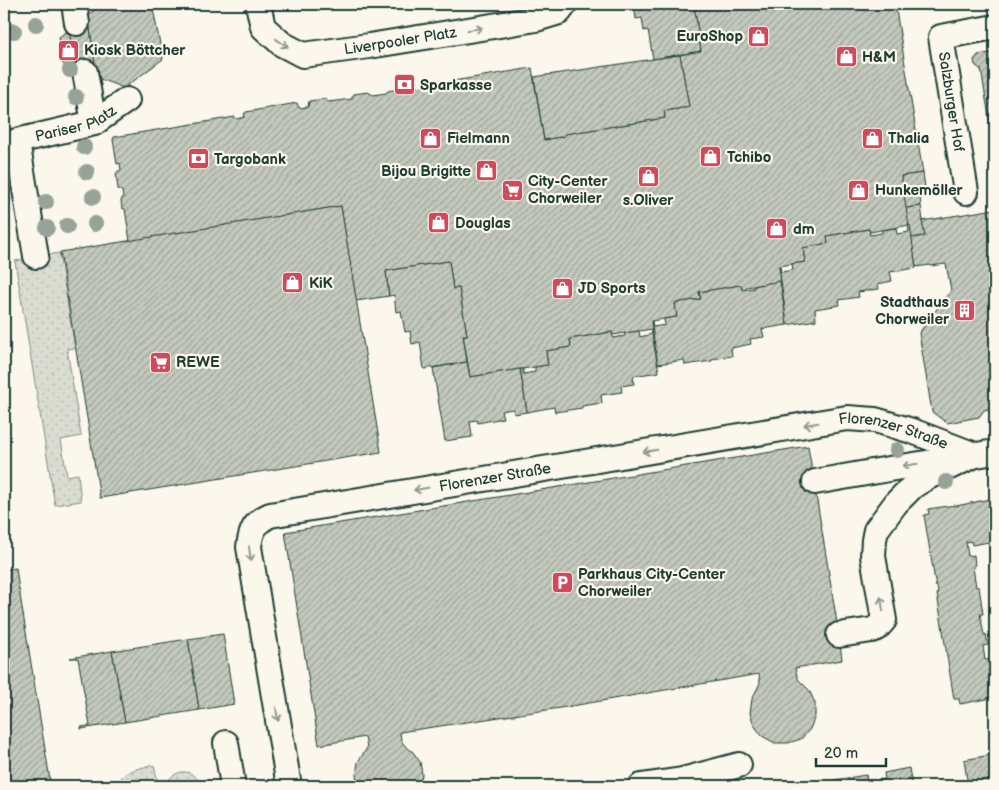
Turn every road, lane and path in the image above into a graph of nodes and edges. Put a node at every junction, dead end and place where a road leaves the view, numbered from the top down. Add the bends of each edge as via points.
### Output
1 (258, 4) edge
2 (565, 4) edge
3 (995, 27) edge
4 (85, 72) dead end
5 (127, 100) dead end
6 (94, 123) junction
7 (8, 144) edge
8 (966, 192) dead end
9 (36, 256) dead end
10 (985, 454) edge
11 (815, 482) dead end
12 (839, 635) dead end
13 (226, 743) dead end
14 (739, 765) dead end
15 (232, 786) edge
16 (289, 786) edge
17 (641, 786) edge

1 -> 2 street, Liverpooler Platz via 263,27 282,44 303,55 536,19 560,12
3 - 8 street, Salzburger Hof via 941,37
4 - 6 street
5 - 6 street, Pariser Platz
6 - 7 street, Pariser Platz
7 - 9 street, Pariser Platz
10 -> 11 street
12 -> 10 street via 872,630 884,620 873,556 874,540 876,530 896,502 926,478
10 -> 16 street, Florenzer Straße via 875,420 847,418 270,515 255,526 249,547
13 - 15 street
14 - 17 street via 682,780

